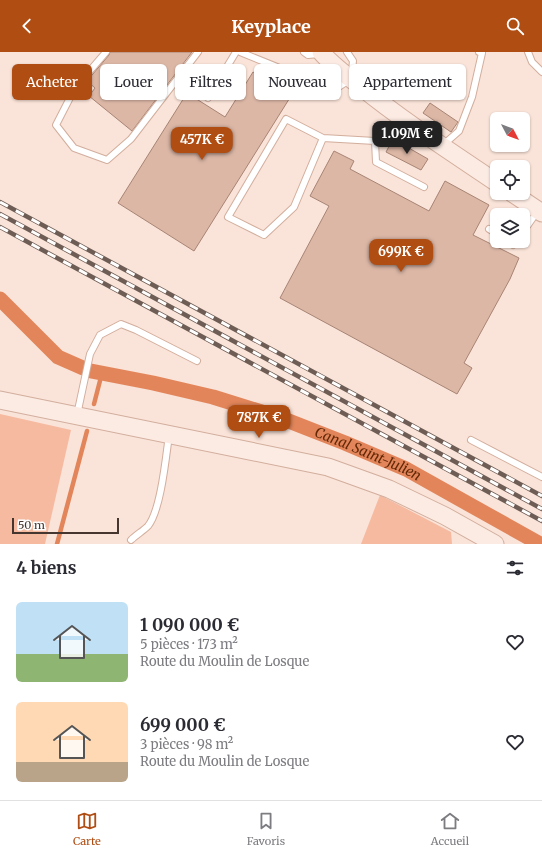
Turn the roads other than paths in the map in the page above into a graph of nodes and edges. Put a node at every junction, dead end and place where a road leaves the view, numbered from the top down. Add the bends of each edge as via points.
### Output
1 (106, 52) edge
2 (198, 52) edge
3 (236, 52) edge
4 (240, 52) edge
5 (304, 52) edge
6 (347, 52) edge
7 (481, 52) edge
8 (528, 52) edge
9 (321, 53) edge
10 (229, 64) edge
11 (353, 64) edge
12 (542, 72) edge
13 (349, 77) edge
14 (349, 80) edge
15 (377, 100) edge
16 (405, 120) junction
17 (323, 138) junction
18 (374, 141) junction
19 (442, 146) junction
20 (490, 178) edge
21 (424, 187) dead end
22 (522, 200) edge
23 (540, 212) edge
24 (530, 224) edge
25 (197, 362) dead end
26 (0, 400) edge
27 (77, 416) junction
28 (169, 435) junction
29 (470, 440) dead end
30 (542, 477) edge
31 (131, 540) dead end
32 (495, 544) edge

1 - 2 lane via 75,88 56,126 74,148 107,160 131,139
3 - 10 lane
4 - 14 lane via 334,90
5 - 9 lane via 308,55
6 - 11 lane
7 - 19 lane via 472,96 459,131
8 - 12 lane via 532,62
9 - 13 street
15 - 16 street
16 - 18 lane
16 - 19 street
17 - 17 lane via 286,119 228,217 264,235 294,207
17 - 18 lane
18 - 21 lane via 376,162
19 - 20 street
22 - 23 street
23 - 24 lane
25 - 27 lane via 121,324 100,335 90,354
26 - 27 street
27 - 28 street
28 - 31 lane via 155,515 148,526
28 - 32 street via 328,468 389,489
29 - 30 lane

